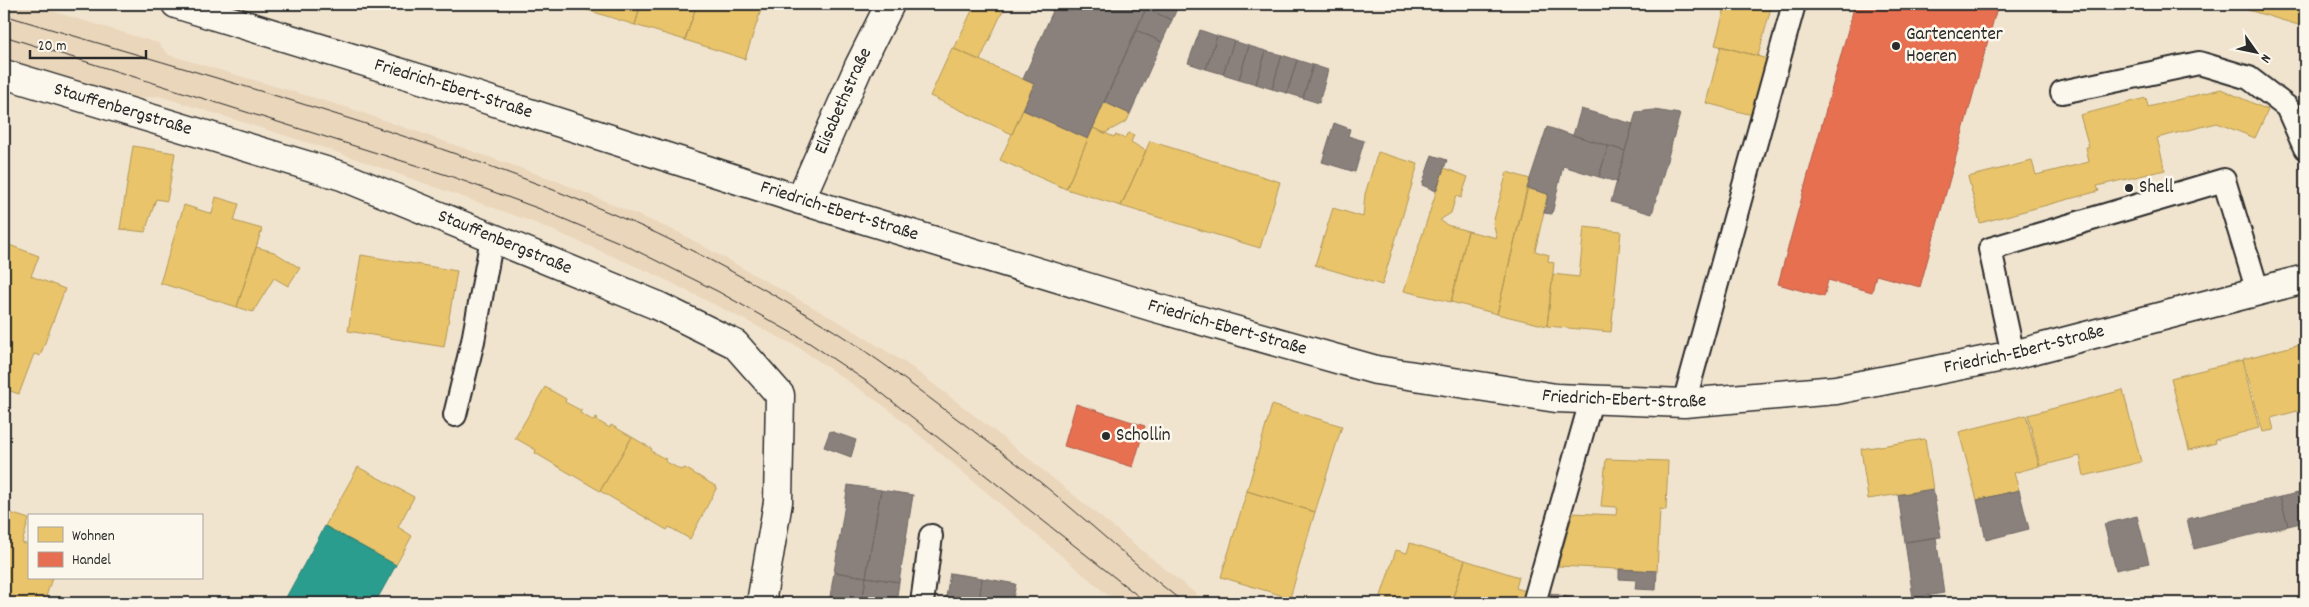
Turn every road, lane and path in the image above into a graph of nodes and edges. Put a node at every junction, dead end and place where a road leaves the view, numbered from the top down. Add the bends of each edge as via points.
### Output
1 (176, 4) edge
2 (890, 4) edge
3 (1794, 4) edge
4 (4, 74) edge
5 (2062, 92) dead end
6 (2305, 148) edge
7 (800, 200) junction
8 (492, 238) junction
9 (2305, 279) edge
10 (2258, 292) junction
11 (2013, 355) junction
12 (1591, 401) junction
13 (1684, 403) junction
14 (455, 415) dead end
15 (932, 536) dead end
16 (761, 603) edge
17 (922, 603) edge
18 (1534, 603) edge

1 - 7 main road, Friedrich-Ebert-Straße
2 - 7 main road, Elisabethstraße
3 - 13 lane
4 - 8 main road, Stauffenbergstraße via 342,176
5 - 6 lane via 2199,63 2249,78 2287,107
7 - 12 main road, Friedrich-Ebert-Straße via 1153,307 1376,370
8 - 14 lane
8 - 16 main road, Stauffenbergstraße via 656,305 735,344 780,395 778,502
9 - 10 main road, Friedrich-Ebert-Straße
10 - 11 main road, Friedrich-Ebert-Straße
10 - 11 lane via 2224,180 1990,250
11 - 13 main road, Friedrich-Ebert-Straße via 1836,390
12 - 13 main road, Friedrich-Ebert-Straße
12 - 18 lane
15 - 17 lane

